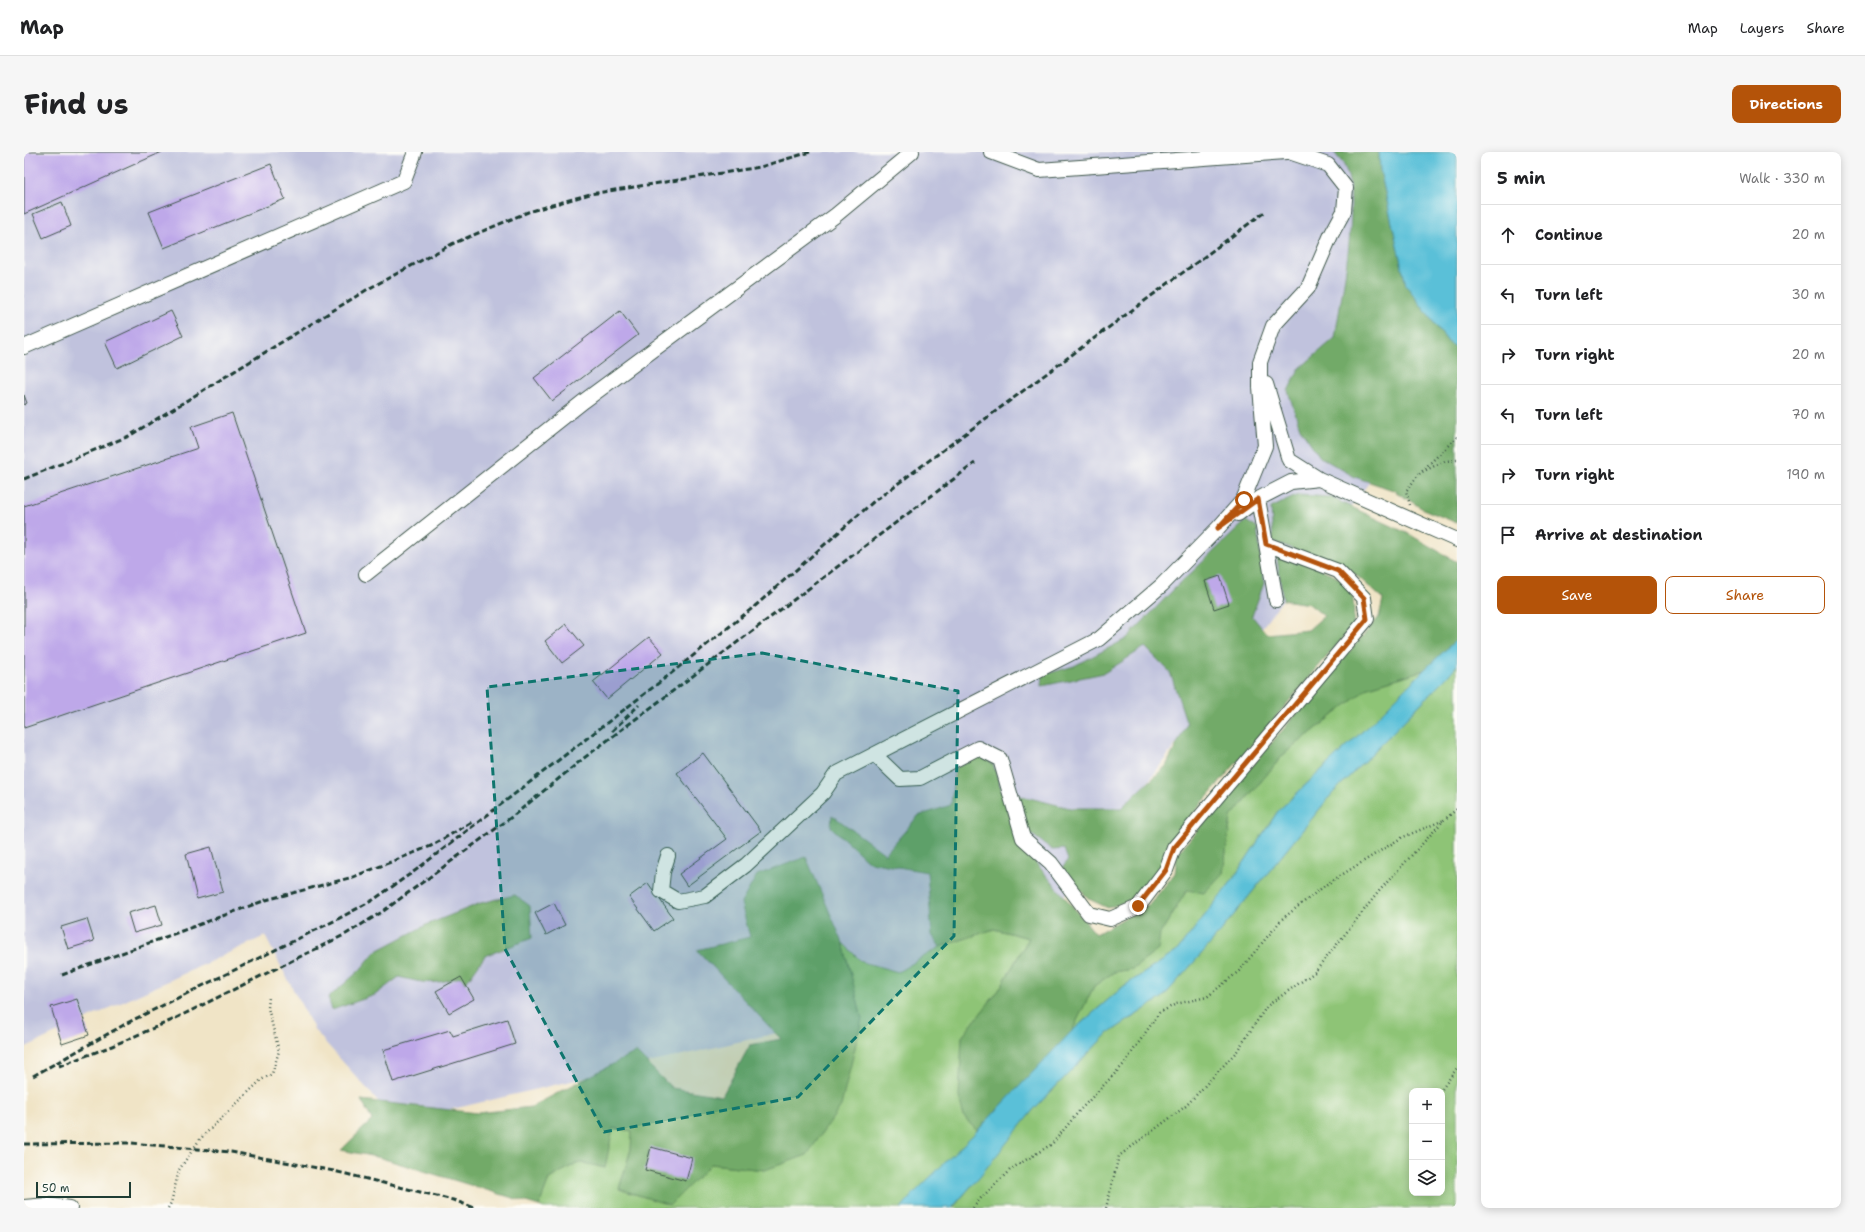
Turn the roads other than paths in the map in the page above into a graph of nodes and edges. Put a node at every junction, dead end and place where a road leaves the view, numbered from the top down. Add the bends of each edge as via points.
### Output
1 (415, 152) edge
2 (912, 152) edge
3 (991, 152) edge
4 (1286, 152) edge
5 (1289, 152) edge
6 (24, 347) edge
7 (1260, 362) junction
8 (1319, 479) junction
9 (1258, 499) junction
10 (1218, 528) junction
11 (1457, 540) edge
12 (1266, 544) junction
13 (366, 574) dead end
14 (1276, 600) dead end
15 (875, 755) junction
16 (668, 856) dead end
17 (24, 1207) edge
18 (70, 1208) edge

1 - 6 street via 404,181
2 - 13 street via 836,215 584,401
3 - 4 street via 1039,170
5 - 7 street via 1328,165 1346,188 1344,211 1308,288 1273,326
7 - 8 street via 1289,460
7 - 10 street via 1265,446 1244,500
8 - 9 street via 1291,482
8 - 11 street
9 - 10 street
9 - 12 street
10 - 15 street via 1162,585 1099,639
12 - 14 street
12 - 15 street via 1338,571 1364,598 1367,619 1174,848 1166,870 1138,906 1110,919 1089,914 1051,863 1023,838 1000,759 978,748 920,778 900,779
15 - 16 street via 836,774 823,793 752,860 705,896 678,901 661,891
17 - 18 street via 48,1205

